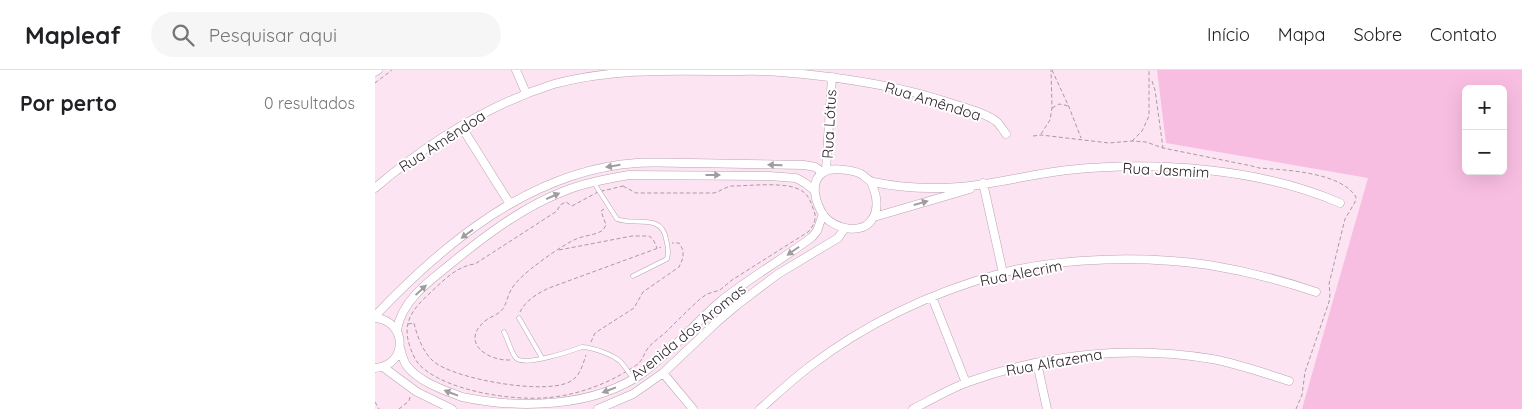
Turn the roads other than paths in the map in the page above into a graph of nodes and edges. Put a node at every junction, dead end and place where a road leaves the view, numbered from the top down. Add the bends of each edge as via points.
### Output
1 (516, 70) edge
2 (763, 70) edge
3 (832, 77) junction
4 (526, 93) junction
5 (461, 126) junction
6 (1006, 134) dead end
7 (824, 171) junction
8 (871, 182) junction
9 (594, 183) junction
10 (985, 184) junction
11 (375, 188) edge
12 (814, 190) junction
13 (1340, 203) dead end
14 (510, 204) junction
15 (823, 214) junction
16 (874, 217) junction
17 (845, 228) junction
18 (1003, 273) junction
19 (633, 276) dead end
20 (1316, 292) dead end
21 (932, 297) junction
22 (375, 317) edge
23 (519, 318) road end
24 (397, 330) junction
25 (504, 332) dead end
26 (400, 348) junction
27 (542, 358) junction
28 (1037, 363) junction
29 (377, 368) edge
30 (663, 373) junction
31 (633, 378) junction
32 (1289, 381) dead end
33 (966, 383) junction
34 (452, 409) edge
35 (598, 409) edge
36 (693, 409) edge
37 (760, 409) edge
38 (913, 409) edge
39 (1047, 409) edge

1 - 4 street
2 - 3 street, Rua Amêndoa
2 - 4 street, Rua Amêndoa via 611,73
3 - 6 street, Rua Amêndoa via 882,85 977,112 996,121
3 - 7 street, Rua Lótus
4 - 5 street, Rua Amêndoa
5 - 11 street, Rua Amêndoa
5 - 14 street
7 - 8 street via 845,169 861,174
7 - 12 street
7 -> 14 street via 804,165 637,163 571,176
8 - 10 street via 933,188
8 - 16 street via 877,207
9 -> 12 street via 629,176 769,176 796,178
9 - 19 lane via 617,219 653,222 665,233 667,258
24 -> 9 street via 405,307 416,294 473,246 542,201 563,191
10 - 13 street, Rua Jasmim via 1097,168 1177,168 1256,178 1320,194
16 -> 10 street
10 - 18 street
12 - 15 street
14 -> 22 street via 435,258
15 - 17 street via 837,226
15 -> 31 street, Avenida dos Aromas via 812,237 723,300 656,362
16 - 17 street via 862,227
17 - 30 street, Avenida dos Aromas via 838,238 778,274 737,305
18 - 20 street, Rua Alecrim via 1111,259 1179,262 1247,272
18 - 21 street, Rua Alecrim
21 - 33 street
21 - 37 street, Rua Alecrim via 835,348
22 - 24 street via 387,321
23 - 27 lane
24 - 26 street, Avenida dos Aromas
25 - 27 lane via 518,360
26 - 29 street via 394,360
31 -> 26 street, Avenida dos Aromas via 619,387 573,403 520,408 496,405 472,400 416,375 408,367
27 - 31 lane via 589,348 615,358
28 - 32 street, Rua Alfazema via 1089,354 1145,352 1213,359
28 - 33 street, Rua Alfazema
28 - 39 street
29 - 34 street
30 - 35 street, Avenida dos Aromas via 633,394
30 - 36 street
33 - 38 street, Rua Alfazema

